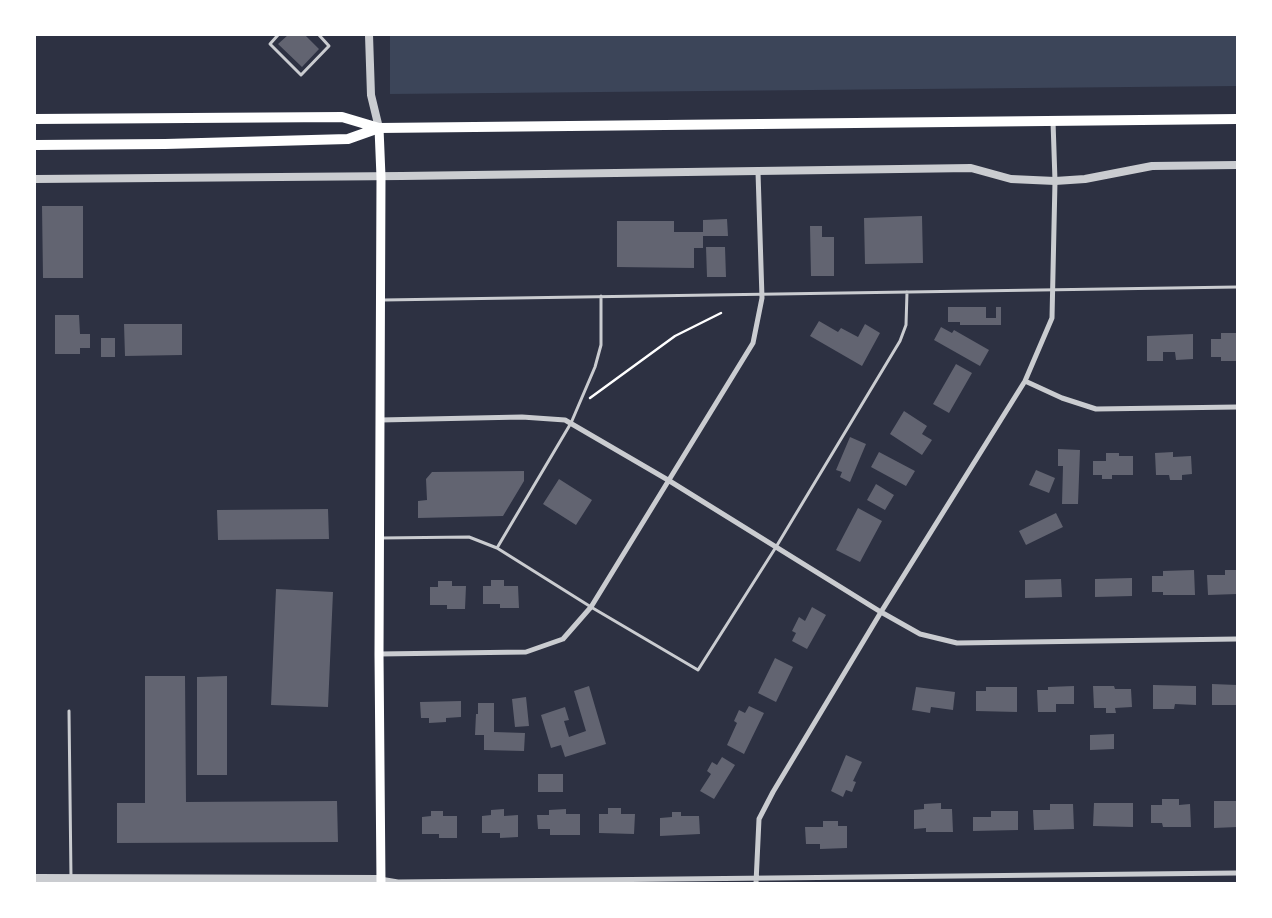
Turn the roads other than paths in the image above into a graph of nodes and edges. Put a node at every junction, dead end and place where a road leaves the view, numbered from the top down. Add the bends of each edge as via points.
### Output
1 (278, 35) edge
2 (319, 35) edge
3 (369, 35) edge
4 (35, 119) edge
5 (1237, 119) edge
6 (1052, 122) junction
7 (379, 128) junction
8 (35, 145) edge
9 (1237, 165) edge
10 (758, 172) junction
11 (381, 177) junction
12 (35, 179) edge
13 (1055, 181) junction
14 (1237, 287) edge
15 (1052, 290) junction
16 (908, 292) junction
17 (762, 294) junction
18 (601, 296) junction
19 (381, 300) junction
20 (1025, 381) junction
21 (1237, 407) edge
22 (380, 420) junction
23 (571, 423) junction
24 (668, 480) junction
25 (381, 538) junction
26 (776, 547) junction
27 (496, 548) junction
28 (591, 607) junction
29 (881, 612) junction
30 (1237, 639) edge
31 (379, 654) junction
32 (69, 711) dead end
33 (1237, 873) edge
34 (35, 878) edge
35 (71, 878) junction
36 (756, 880) edge
37 (45, 881) edge
38 (380, 881) edge

1 - 2 lane via 270,44 301,75 329,46
3 - 7 street via 371,95
4 - 7 main road via 342,117
5 - 6 main road
6 - 7 main road
6 - 13 street
7 - 8 main road via 348,140
7 - 11 main road
9 - 13 street via 1152,166 1085,179
10 - 11 street
10 - 13 street via 971,168 1011,179
10 - 17 street
11 - 12 street
11 - 19 main road
13 - 15 street
14 - 15 lane
15 - 16 lane
15 - 20 street via 1052,318
16 - 17 lane
16 - 26 lane via 906,325 900,341
17 - 18 lane
17 - 24 street via 753,343
18 - 19 lane
18 - 23 lane via 601,345
19 - 22 main road
20 - 21 street via 1062,398 1096,408
20 - 29 street
22 - 23 street via 522,417
22 - 25 main road
23 - 24 street
23 - 27 lane
24 - 26 street
24 - 28 street
25 - 27 lane via 469,537
25 - 31 main road
26 - 28 lane via 698,670
26 - 29 street
27 - 28 lane
28 - 31 street via 563,639 526,652
29 - 30 street via 920,634 957,643
29 - 36 street via 759,819
31 - 38 main road
32 - 35 lane
33 - 36 street
34 - 37 street
35 - 37 street
35 - 38 street
36 - 38 street

